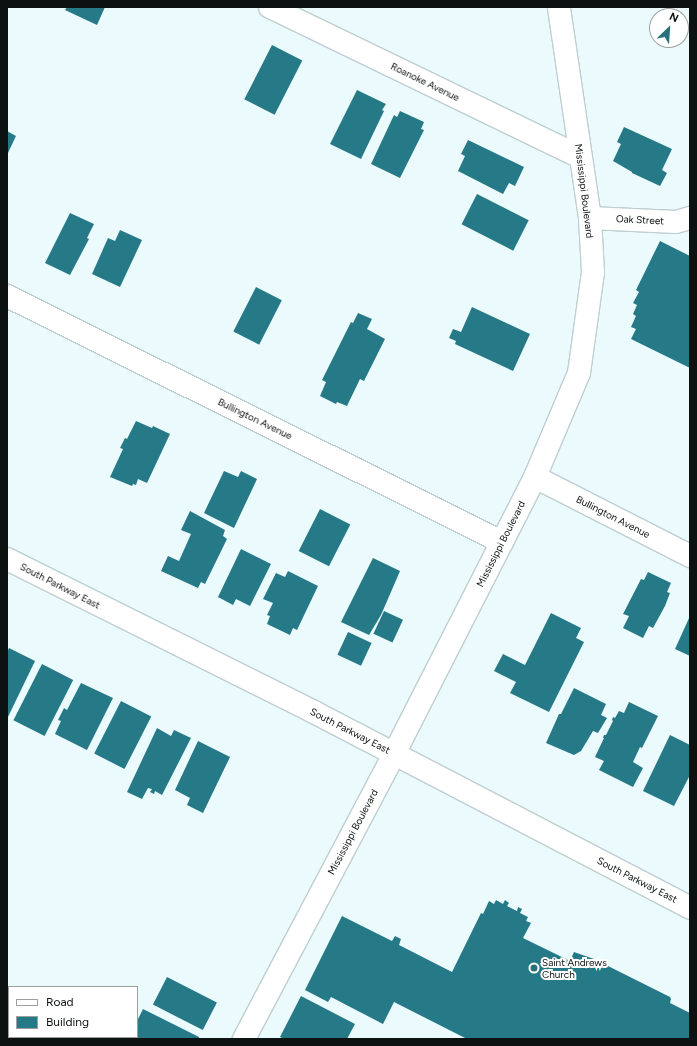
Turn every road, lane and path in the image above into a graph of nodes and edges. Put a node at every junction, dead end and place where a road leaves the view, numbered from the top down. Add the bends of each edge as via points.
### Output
1 (270, 7) edge
2 (560, 7) edge
3 (580, 157) junction
4 (590, 218) junction
5 (690, 218) edge
6 (7, 296) edge
7 (535, 477) junction
8 (502, 542) junction
9 (690, 556) edge
10 (7, 559) edge
11 (394, 754) junction
12 (690, 908) edge
13 (244, 1039) edge

1 - 3 main road, Roanoke Avenue
2 - 3 main road, Mississippi Boulevard
3 - 4 main road, Mississippi Boulevard
4 - 5 main road, Oak Street via 676,222
4 - 7 main road, Mississippi Boulevard via 592,272 579,373
6 - 8 main road, Bullington Avenue
7 - 8 main road, Mississippi Boulevard
7 - 9 main road, Bullington Avenue
8 - 11 main road, Mississippi Boulevard
10 - 11 main road, South Parkway East
11 - 12 main road, South Parkway East
11 - 13 main road, Mississippi Boulevard

